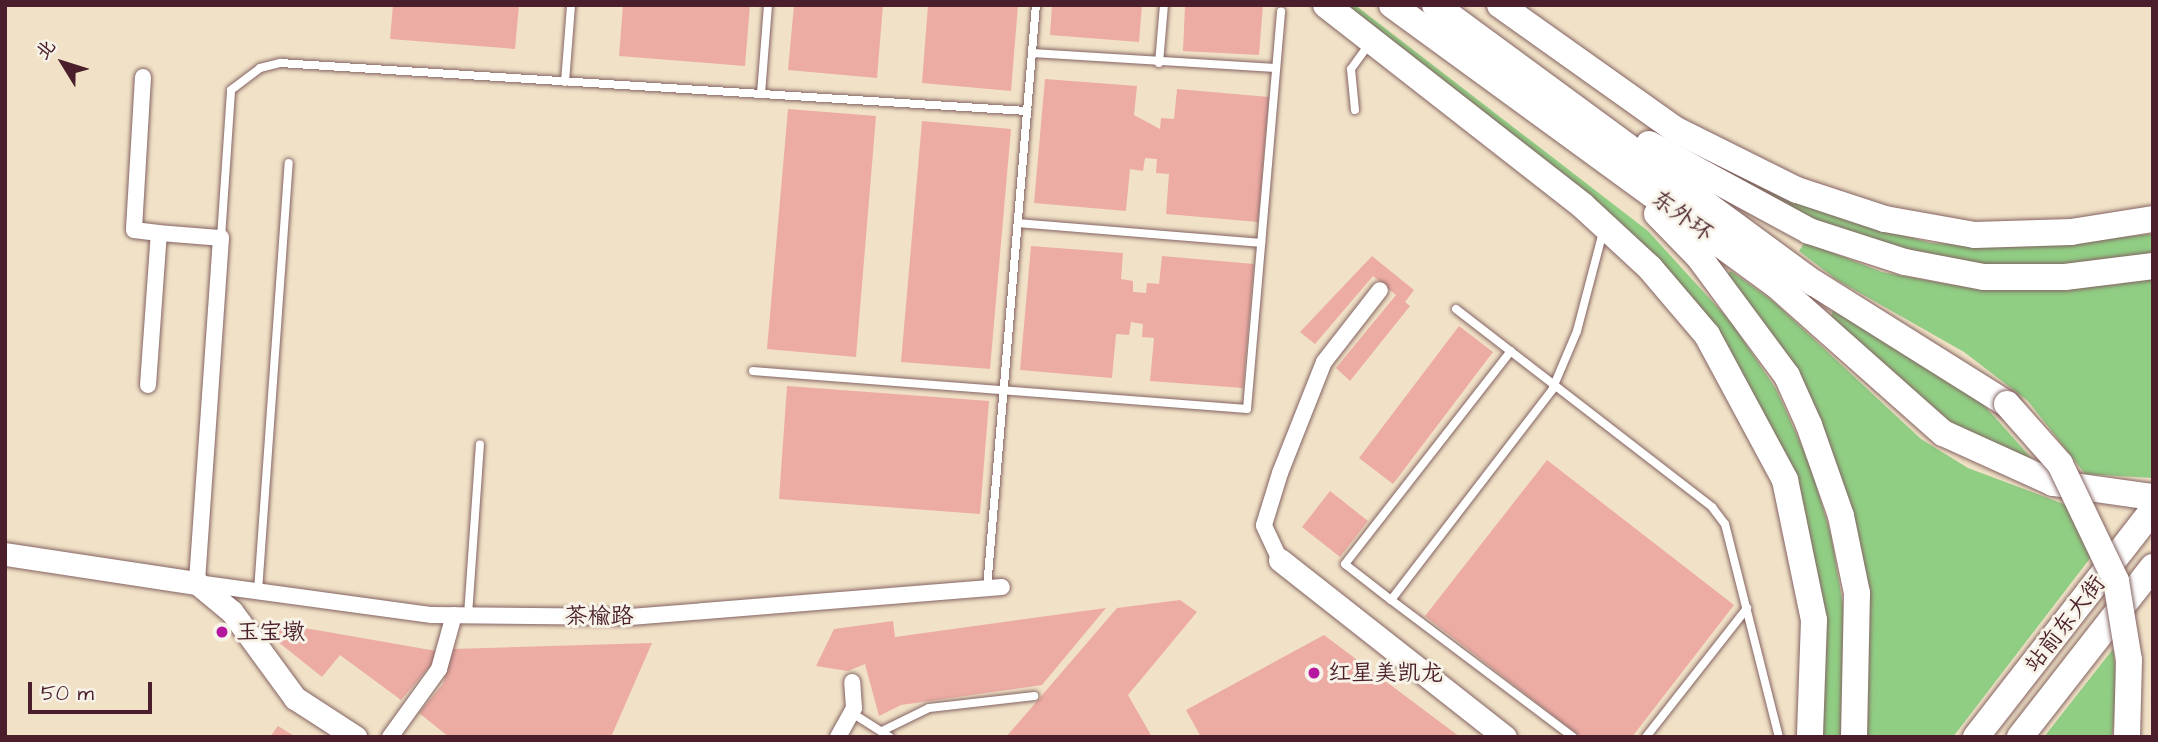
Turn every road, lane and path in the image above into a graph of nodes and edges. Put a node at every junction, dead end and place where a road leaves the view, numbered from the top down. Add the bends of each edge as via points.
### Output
1 (571, 5) edge
2 (768, 5) edge
3 (1036, 5) edge
4 (1164, 5) edge
5 (1326, 5) edge
6 (1392, 5) edge
7 (1435, 5) edge
8 (1500, 5) edge
9 (1281, 10) dead end
10 (1372, 41) junction
11 (1032, 53) junction
12 (1160, 62) junction
13 (1276, 68) junction
14 (143, 77) dead end
15 (565, 82) junction
16 (761, 94) junction
17 (1556, 109) junction
18 (1355, 110) dead end
19 (1027, 111) junction
20 (289, 163) dead end
21 (2153, 219) edge
22 (1018, 223) junction
23 (1604, 226) junction
24 (159, 233) junction
25 (221, 238) junction
26 (1261, 243) junction
27 (2153, 266) edge
28 (1380, 290) dead end
29 (1456, 309) dead end
30 (1511, 351) junction
31 (753, 371) dead end
32 (1554, 384) junction
33 (148, 385) dead end
34 (1005, 387) junction
35 (480, 444) dead end
36 (2153, 497) edge
37 (2153, 510) edge
38 (5, 554) edge
39 (1280, 560) joint
40 (2153, 567) edge
41 (197, 583) junction
42 (995, 587) joint
43 (258, 591) junction
44 (1391, 600) junction
45 (1747, 608) junction
46 (461, 615) junction
47 (852, 682) dead end
48 (1034, 696) dead end
49 (852, 713) junction
50 (882, 731) junction
51 (345, 734) edge
52 (390, 737) edge
53 (838, 737) edge
54 (890, 737) edge
55 (1505, 737) edge
56 (1573, 737) edge
57 (1646, 737) edge
58 (1779, 737) edge
59 (1810, 737) edge
60 (1854, 737) edge
61 (1976, 737) edge
62 (2020, 737) edge
63 (2127, 737) edge

1 - 15 lane
2 - 16 lane
3 - 11 lane
4 - 12 lane
5 - 10 main road
6 - 17 main road, 东外环
7 - 17 main road
8 - 21 main road via 1676,130 1797,190 1885,219 1975,235 2071,232
9 - 13 lane
10 - 18 lane via 1351,69
10 - 23 main road
11 - 12 lane
11 - 19 lane
12 - 13 lane
13 - 26 lane
14 - 24 street via 134,230
15 - 16 lane
15 - 25 lane via 280,63 260,68 231,90 226,108
16 - 19 lane
17 - 27 main road via 1809,231 1905,262 1984,277 2065,277
17 - 36 main road, 东外环 via 1775,284 1908,407 1959,442 2053,483
17 - 60 main road via 1699,257 1787,376 1841,516 1857,593
17 - 63 main road, bridge via 1814,283 2007,404 2060,464 2116,581 2129,660
19 - 22 lane
20 - 43 lane
22 - 26 lane
22 - 34 lane
23 - 32 lane via 1577,331
23 - 59 main road via 1707,335 1785,480 1814,620
24 - 25 street
24 - 33 street
25 - 41 street
26 - 34 lane via 1247,409
28 - 39 street via 1324,362 1280,473 1264,525
29 - 30 lane
30 - 32 lane
30 - 44 lane via 1345,564
31 - 34 lane
32 - 44 lane
32 - 45 lane via 1712,507 1725,524
34 - 42 lane
35 - 46 lane
37 - 61 main road, 站前东大街
38 - 41 street, 茶榆路
39 - 55 street
40 - 62 main road, 站前东大街
41 - 43 street, 茶榆路
41 - 51 street via 232,612 295,698
42 - 46 street, 茶榆路 via 630,617
43 - 46 street, 茶榆路
44 - 56 lane
45 - 57 lane
45 - 58 lane
46 - 52 street via 439,669
47 - 49 street
48 - 50 lane via 929,708
49 - 50 lane
49 - 53 street
50 - 54 lane

